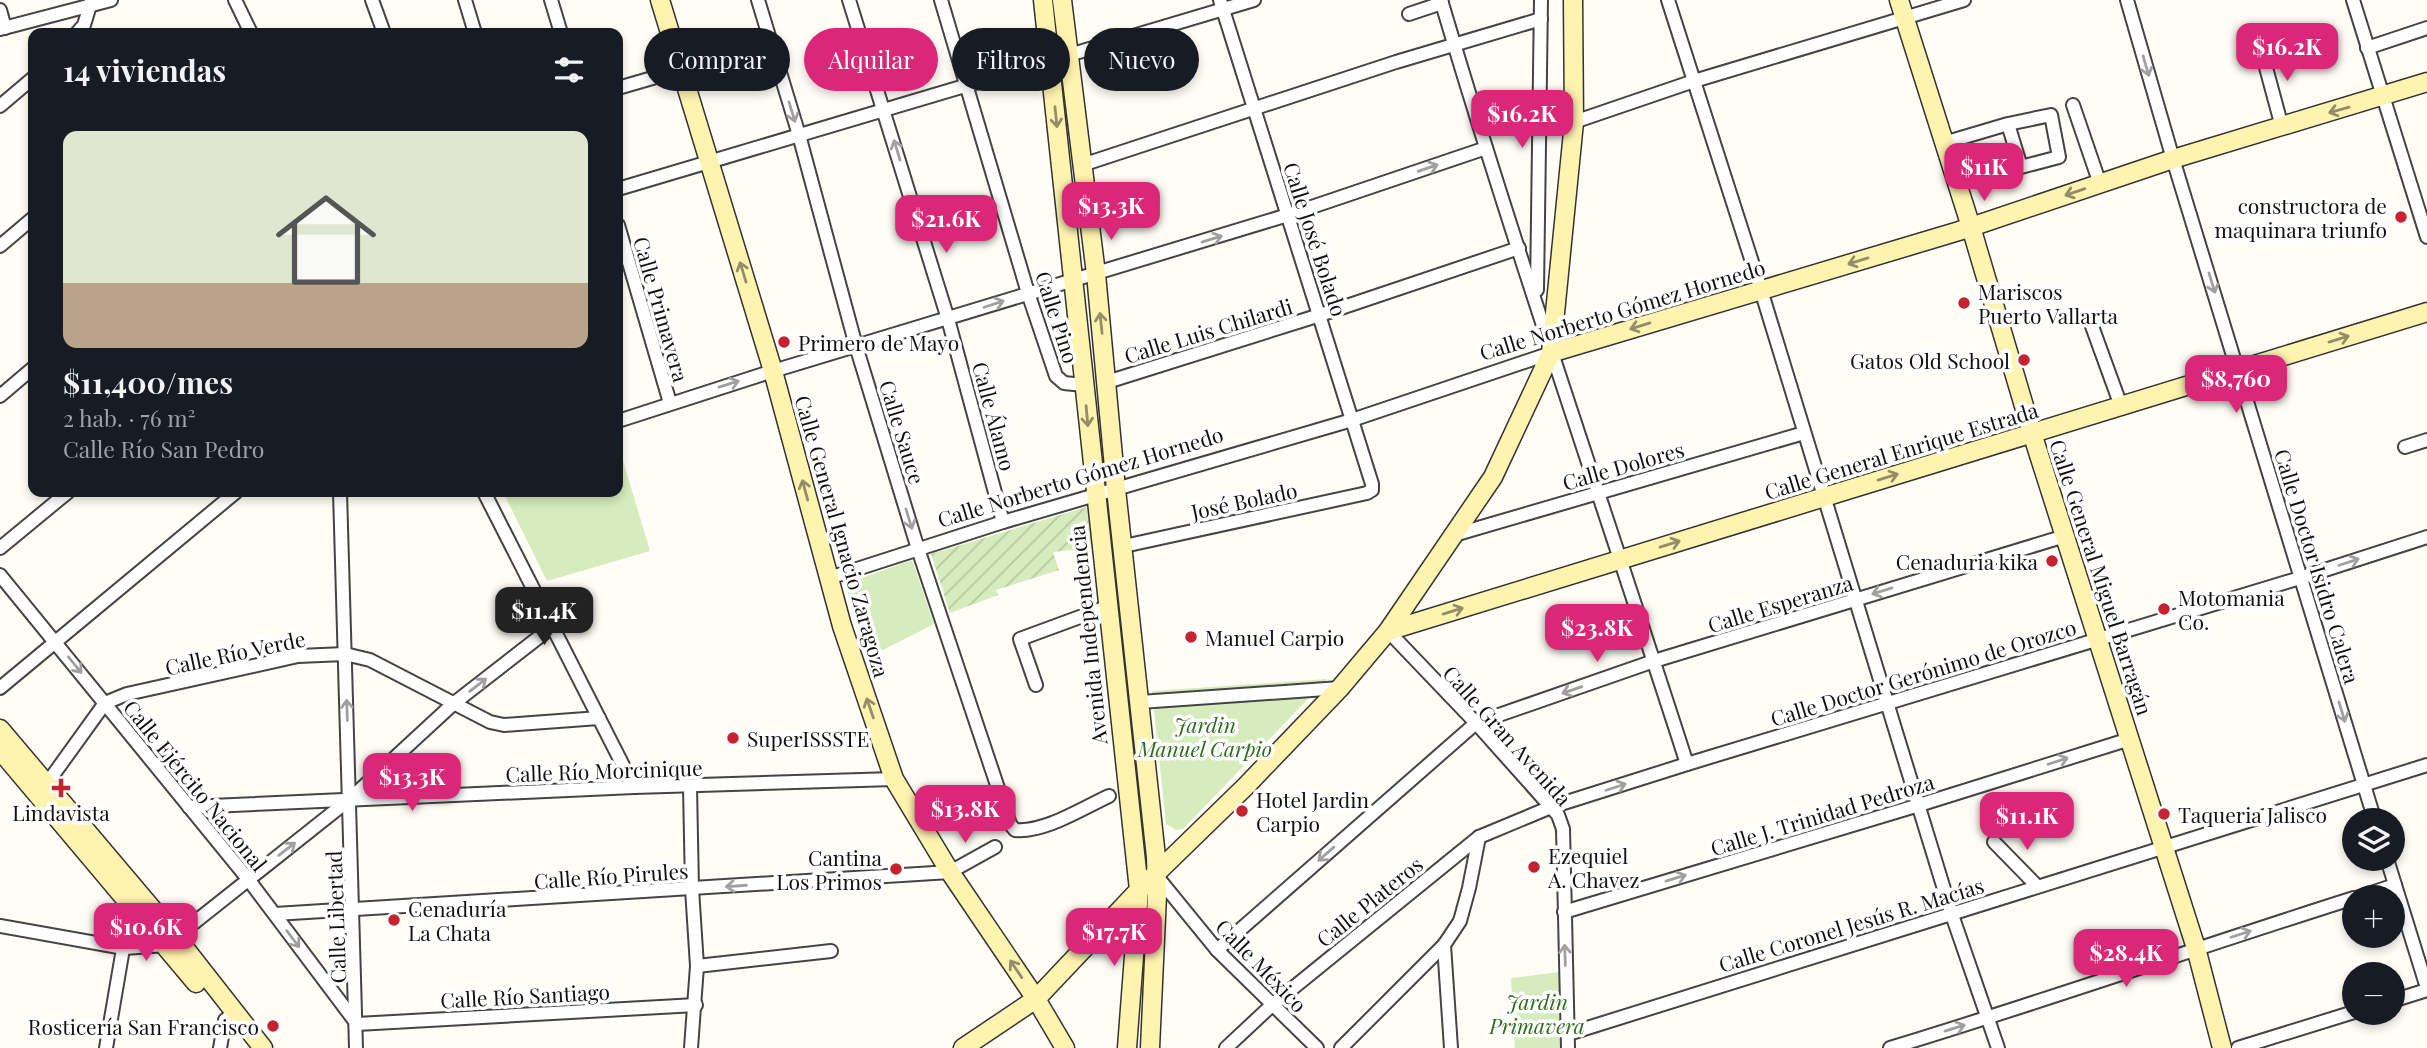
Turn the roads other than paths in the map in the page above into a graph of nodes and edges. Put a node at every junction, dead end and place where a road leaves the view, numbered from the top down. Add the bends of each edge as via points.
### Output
1 (111, 0) edge
2 (235, 0) edge
3 (372, 0) edge
4 (465, 0) edge
5 (551, 0) edge
6 (660, 0) edge
7 (758, 0) edge
8 (849, 0) edge
9 (941, 0) edge
10 (1043, 0) edge
11 (1062, 0) edge
12 (1254, 0) edge
13 (1541, 0) edge
14 (1573, 0) edge
15 (1668, 0) edge
16 (1899, 0) edge
17 (1965, 0) edge
18 (2127, 0) edge
19 (2353, 0) edge
20 (1442, 2) edge
21 (91, 3) edge
22 (1222, 5) edge
23 (0, 10) edge
24 (1409, 14) dead end
25 (1541, 19) junction
26 (1904, 19) junction
27 (80, 28) edge
28 (249, 28) edge
29 (382, 28) edge
30 (473, 28) edge
31 (559, 28) edge
32 (668, 28) edge
33 (1046, 28) edge
34 (1066, 28) edge
35 (2427, 28) edge
36 (3, 29) edge
37 (952, 35) edge
38 (1455, 44) junction
39 (2367, 48) junction
40 (2261, 49) dead end
41 (1070, 56) edge
42 (1070, 64) edge
43 (644, 80) edge
44 (1694, 81) junction
45 (28, 82) edge
46 (2427, 82) edge
47 (623, 86) edge
48 (687, 91) edge
49 (952, 91) edge
50 (969, 91) edge
51 (1052, 91) edge
52 (2383, 97) junction
53 (2073, 105) dead end
54 (0, 106) edge
55 (884, 110) junction
56 (1254, 110) junction
57 (1574, 122) junction
58 (2008, 124) junction
59 (2282, 127) junction
60 (799, 135) junction
61 (1944, 143) junction
62 (1486, 148) junction
63 (2173, 159) junction
64 (710, 162) junction
65 (1082, 165) junction
66 (2100, 184) junction
67 (623, 188) edge
68 (1289, 215) junction
69 (28, 222) edge
70 (1971, 228) junction
71 (2427, 237) edge
72 (623, 242) edge
73 (0, 246) edge
74 (1519, 248) junction
75 (1096, 274) junction
76 (1074, 280) junction
77 (1760, 290) junction
78 (1028, 293) junction
79 (1537, 301) junction
80 (2427, 312) edge
81 (1320, 316) junction
82 (2089, 318) dead end
83 (948, 319) junction
84 (856, 346) junction
85 (1551, 353) junction
86 (2239, 370) junction
87 (773, 371) junction
88 (28, 372) edge
89 (1107, 382) junction
90 (1084, 386) junction
91 (0, 396) edge
92 (670, 403) junction
93 (2121, 406) junction
94 (623, 419) edge
95 (1352, 420) junction
96 (1804, 433) junction
97 (2032, 433) junction
98 (2427, 440) edge
99 (2405, 447) dead end
100 (1116, 489) junction
101 (1372, 490) joint
102 (1599, 492) junction
103 (1095, 496) junction
104 (62, 497) edge
105 (230, 497) edge
106 (340, 497) edge
107 (487, 497) edge
108 (1825, 497) junction
109 (1003, 522) junction
110 (1454, 535) junction
111 (2065, 536) junction
112 (2427, 537) edge
113 (1124, 546) junction
114 (0, 548) edge
115 (918, 549) junction
116 (1620, 560) junction
117 (0, 575) edge
118 (2300, 578) junction
119 (829, 579) junction
120 (1855, 600) junction
121 (1107, 607) junction
122 (552, 627) junction
123 (1388, 631) junction
124 (2097, 638) junction
125 (55, 640) junction
126 (345, 654) junction
127 (1654, 661) junction
128 (1036, 685) dead end
129 (0, 688) edge
130 (1340, 688) junction
131 (1140, 702) junction
132 (105, 703) junction
133 (453, 704) junction
134 (1888, 704) junction
135 (599, 718) junction
136 (1476, 723) junction
137 (0, 729) edge
138 (2130, 739) junction
139 (0, 750) edge
140 (1687, 764) junction
141 (2427, 765) edge
142 (894, 779) junction
143 (2364, 785) junction
144 (690, 786) junction
145 (634, 787) junction
146 (43, 789) junction
147 (1109, 796) dead end
148 (350, 799) junction
149 (1919, 805) junction
150 (189, 807) junction
151 (1551, 807) junction
152 (2371, 808) edge
153 (1479, 837) junction
154 (1994, 842) dead end
155 (995, 847) dead end
156 (2163, 847) junction
157 (2391, 871) edge
158 (950, 872) junction
159 (1155, 874) junction
160 (247, 879) junction
161 (2395, 885) edge
162 (2037, 886) junction
163 (692, 889) junction
164 (1139, 890) junction
165 (132, 897) junction
166 (2342, 902) edge
167 (353, 910) junction
168 (1564, 912) junction
169 (1951, 912) junction
170 (275, 914) junction
171 (2405, 918) edge
172 (0, 926) edge
173 (171, 942) junction
174 (1444, 945) junction
175 (124, 948) junction
176 (2196, 948) junction
177 (1217, 950) junction
178 (831, 951) dead end
179 (697, 966) junction
180 (2427, 989) edge
181 (2405, 996) edge
182 (1036, 999) junction
183 (696, 1005) junction
184 (1272, 1005) junction
185 (230, 1016) junction
186 (2342, 1016) edge
187 (1987, 1018) junction
188 (357, 1024) junction
189 (1567, 1034) junction
190 (106, 1048) edge
191 (220, 1048) edge
192 (249, 1048) edge
193 (263, 1048) edge
194 (356, 1048) edge
195 (691, 1048) edge
196 (963, 1048) edge
197 (1065, 1048) edge
198 (1127, 1048) edge
199 (1150, 1048) edge
200 (1226, 1048) edge
201 (1317, 1048) edge
202 (1341, 1048) edge
203 (1451, 1048) edge
204 (1568, 1048) edge
205 (1889, 1048) edge
206 (1998, 1048) edge
207 (2222, 1048) edge
208 (2238, 1048) edge

1 - 21 street
2 - 28 street
3 - 29 street
4 - 30 street
5 - 31 street
6 - 32 main road, Calle General Ignacio Zaragoza
7 -> 60 street, Calle Sauce
8 - 55 street, Calle Álamo
9 - 37 street, Calle Pino
10 - 33 main road, Avenida Independencia
11 - 34 main road
12 - 22 street
13 - 25 street
14 - 57 main road
15 - 44 street
16 - 26 main road, Calle General Miguel Barragán
17 - 26 street
18 -> 63 street, Calle Doctor Isidro Calera
19 - 39 street
20 - 24 street
20 - 38 street
21 - 27 street
21 - 36 street
22 - 41 street
22 - 56 street, Calle José Bolado
23 - 36 street
25 - 38 street
25 - 79 street
26 - 44 street
26 - 61 main road, Calle General Miguel Barragán
35 - 39 street
38 - 56 street
38 - 62 street
39 - 52 street
40 - 59 street
42 - 65 main road
43 - 47 street
44 - 57 street
44 - 77 street
45 - 54 street
46 - 52 main road, Calle Norberto Gómez Hornedo
48 - 64 main road, Calle General Ignacio Zaragoza
49 - 55 street
50 - 78 street, Calle Pino
51 -> 76 main road, Avenida Independencia
52 -> 59 main road, Calle Norberto Gómez Hornedo
52 - 71 street
53 - 66 street
55 - 60 street
83 -> 55 street, Calle Álamo
56 - 65 street
56 - 68 street, Calle José Bolado
57 - 85 main road
58 - 58 street via 2051,116 2059,157 2021,167
58 - 61 street
59 - 63 main road, Calle Norberto Gómez Hornedo
60 - 64 street
60 - 84 street, Calle Sauce
61 - 70 main road, Calle General Miguel Barragán
68 -> 62 street
62 - 74 street
63 - 66 main road, Calle Norberto Gómez Hornedo
63 -> 86 street, Calle Doctor Isidro Calera
64 - 67 street
87 -> 64 main road, Calle General Ignacio Zaragoza
65 - 75 main road
66 -> 70 main road, Calle Norberto Gómez Hornedo
75 -> 68 street
68 - 81 street, Calle José Bolado
69 - 73 street
70 -> 77 main road, Calle Norberto Gómez Hornedo
70 - 97 main road, Calle General Miguel Barragán
72 - 92 street, Calle Primavera
74 - 79 street
74 - 81 street, Calle Luis Chilardi
75 - 76 street
89 -> 75 main road
76 - 78 street
76 - 90 main road, Avenida Independencia
77 -> 85 main road, Calle Norberto Gómez Hornedo
77 - 96 street
83 -> 78 street
78 - 90 street, Calle Pino via 1056,376 1064,383
79 - 85 street
86 -> 80 main road, Calle General Enrique Estrada
81 - 89 street, Calle Luis Chilardi
81 - 95 street, Calle José Bolado
82 - 93 street
83 - 84 street
83 - 109 street, Calle Álamo
84 - 87 street
84 -> 115 street, Calle Sauce
85 - 95 street, Calle Norberto Gómez Hornedo
85 - 102 street
85 - 110 main road via 1493,477
86 - 93 main road, Calle General Enrique Estrada
86 - 118 street, Calle Doctor Isidro Calera
92 -> 87 street
119 -> 87 main road, Calle General Ignacio Zaragoza
88 - 91 street
89 - 100 main road
90 -> 103 main road, Avenida Independencia
92 - 94 street
93 - 97 main road, Calle General Enrique Estrada
95 - 100 street, Calle Norberto Gómez Hornedo
95 - 101 street, Calle José Bolado
96 - 102 street, Calle Dolores
96 - 108 street
108 -> 97 main road, Calle General Enrique Estrada
97 - 111 main road, Calle General Miguel Barragán
98 - 99 street
100 - 103 street, Calle Norberto Gómez Hornedo
100 - 113 main road
101 - 113 street, José Bolado
102 - 110 street, Calle Dolores
102 - 116 street
103 - 109 street, Calle Norberto Gómez Hornedo
103 - 121 main road, Avenida Independencia
104 - 114 street
105 - 125 street
106 - 126 street, Calle Libertad
107 - 122 street
116 -> 108 main road, Calle General Enrique Estrada
108 - 120 street
109 - 115 street, Calle Norberto Gómez Hornedo
110 - 123 main road
111 -> 120 street, Calle Esperanza
111 - 124 main road, Calle General Miguel Barragán
118 -> 112 street, Calle Doctor Gerónimo de Orozco
113 - 131 main road
115 - 119 street, Calle Norberto Gómez Hornedo
115 - 147 street, Calle Sauce via 1010,824 1024,831
123 -> 116 main road, Calle General Enrique Estrada
116 - 127 street
117 - 125 street, Calle Ejército Nacional
118 - 124 street, Calle Doctor Gerónimo de Orozco
118 -> 143 street, Calle Doctor Isidro Calera
142 -> 119 main road, Calle General Ignacio Zaragoza
120 - 127 street, Calle Esperanza
120 - 134 street
121 - 128 street via 1020,639
121 - 164 main road, Avenida Independencia
133 -> 122 street
122 - 135 street
123 - 130 main road
123 - 136 street, Calle Gran Avenida
124 - 134 street, Calle Doctor Gerónimo de Orozco
124 - 138 main road, Calle General Miguel Barragán
125 - 129 street
125 -> 132 street, Calle Ejército Nacional
126 - 132 street, Calle Río Verde via 298,656 127,694
126 - 133 street, Calle Río Verde via 370,660
148 -> 126 street, Calle Libertad
127 -> 136 street, Calle Esperanza
127 - 140 street
130 - 131 street
130 - 159 main road
131 - 159 main road
132 - 146 street
132 - 150 street, Calle Ejército Nacional
133 - 135 street, Calle Río Verde via 504,724
133 - 148 street
134 - 140 street, Calle Doctor Gerónimo de Orozco
134 - 149 street
135 - 145 street
136 - 151 street, Calle Gran Avenida
136 -> 177 street, Calle Esperanza
137 - 146 main road
149 -> 138 street, Calle J. Trinidad Pedroza
138 - 156 main road, Calle General Miguel Barragán
139 - 146 main road
151 -> 140 street, Calle Doctor Gerónimo de Orozco
141 - 143 street, Calle Coronel Jesús R. Macías
142 - 144 street, Calle Río Morcinique
142 - 158 main road, Calle General Ignacio Zaragoza
143 - 152 street, Calle Doctor Isidro Calera
143 - 156 street, Calle Coronel Jesús R. Macías
144 - 145 street, Calle Río Morcinique
144 - 163 street
145 - 148 street, Calle Río Morcinique
146 - 165 main road
148 - 150 street, Calle Río Morcinique
160 -> 148 street
148 - 167 street, Calle Libertad
168 -> 149 street, Calle J. Trinidad Pedroza
149 - 169 street
150 - 160 street, Calle Ejército Nacional
151 - 153 street, Calle Plateros
151 - 168 street, Calle Gran Avenida via 1563,829
153 - 174 street via 1460,921
153 - 184 street, Calle Plateros
154 - 162 street
155 - 158 street
156 - 162 street, Calle Coronel Jesús R. Macías
156 - 176 main road, Calle General Miguel Barragán
157 - 161 street
158 -> 163 street, Calle Río Pirules
182 -> 158 main road, Calle General Ignacio Zaragoza
159 - 164 main road
159 - 177 street, Calle México
159 - 199 main road
160 - 170 street, Calle Ejército Nacional
160 - 173 street
162 - 169 street, Calle Coronel Jesús R. Macías
163 - 167 street, Calle Río Pirules
163 - 179 street
164 - 182 main road
164 - 198 main road, Avenida Independencia
165 - 173 main road
165 - 175 street
176 -> 166 street
167 - 170 street, Calle Río Pirules
167 - 188 street, Calle Libertad
189 -> 168 street, Calle Gran Avenida
169 - 187 street
169 - 189 street, Calle Coronel Jesús R. Macías
170 -> 188 street, Calle Ejército Nacional
171 - 180 street
172 - 175 street
173 - 175 street
173 - 185 main road
174 - 202 street
174 - 203 street
175 - 190 street
176 - 187 street
176 - 207 main road, Calle General Miguel Barragán
177 - 184 street, Calle México
178 - 179 street
179 - 183 street
180 - 181 street
182 - 196 main road
182 - 197 main road, Calle General Ignacio Zaragoza
183 - 188 street, Calle Río Santiago
183 - 195 street
184 - 200 street, Calle Plateros
184 - 201 street, Calle México
185 - 191 street
185 - 192 main road
185 - 193 main road
186 - 208 street
205 -> 187 street
187 - 206 street
188 - 194 street, Calle Libertad
189 - 204 street, Calle Gran Avenida

